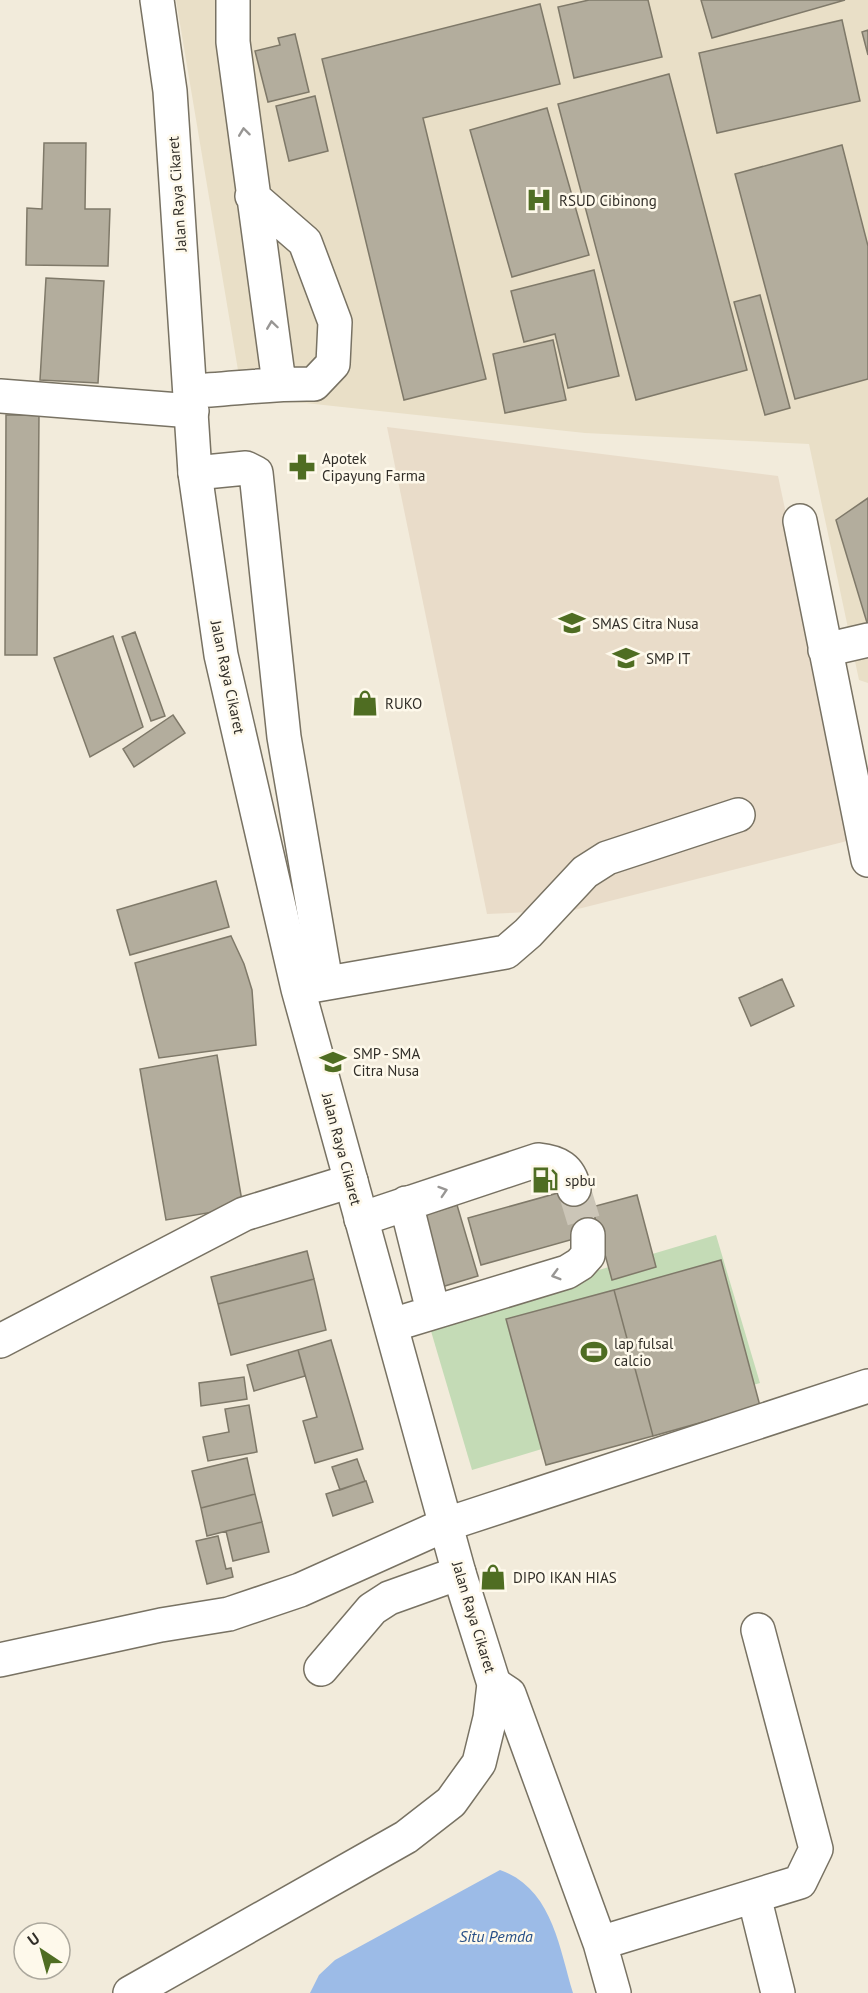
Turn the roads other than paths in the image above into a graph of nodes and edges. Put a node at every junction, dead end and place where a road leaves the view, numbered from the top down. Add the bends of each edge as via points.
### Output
1 (157, 0) edge
2 (233, 0) edge
3 (252, 196) junction
4 (279, 383) junction
5 (0, 396) edge
6 (191, 401) junction
7 (195, 473) junction
8 (800, 521) dead end
9 (868, 640) edge
10 (825, 650) junction
11 (284, 737) junction
12 (240, 740) junction
13 (738, 815) dead end
14 (868, 860) edge
15 (312, 986) junction
16 (351, 1181) junction
17 (574, 1189) tunnel mouth
18 (406, 1203) junction
19 (361, 1219) junction
20 (588, 1235) tunnel mouth
21 (433, 1311) junction
22 (392, 1325) junction
23 (0, 1341) edge
24 (868, 1386) edge
25 (447, 1524) junction
26 (459, 1573) junction
27 (758, 1630) dead end
28 (0, 1660) edge
29 (321, 1669) dead end
30 (494, 1684) junction
31 (754, 1896) junction
32 (600, 1943) junction
33 (130, 1993) edge
34 (614, 1993) edge
35 (778, 1993) edge

1 - 6 street, Jalan Raya Cikaret via 170,91
3 -> 2 street via 233,42
4 -> 3 street
3 - 4 street via 305,242 335,322 333,364 314,384
4 - 6 street via 231,389
5 - 6 street
6 - 7 street, Jalan Raya Cikaret
7 - 11 street via 246,468 256,473
7 - 12 street, Jalan Raya Cikaret via 220,655
8 - 10 street
9 - 10 street
10 - 14 street
11 - 12 street
11 - 15 street
12 - 15 street, Jalan Raya Cikaret
13 - 15 street via 607,858 585,872 506,952
15 - 16 street, Jalan Raya Cikaret
16 - 19 street, Jalan Raya Cikaret
16 - 23 street via 244,1214
18 -> 17 street via 538,1160 556,1162 565,1169
18 - 19 street
18 - 21 street
19 - 22 street, Jalan Raya Cikaret
20 -> 21 street via 588,1255 567,1272
21 - 22 street
22 - 25 street, Jalan Raya Cikaret
24 - 25 street
25 - 26 street, Jalan Raya Cikaret
25 - 28 street via 300,1590 229,1614 161,1624
26 - 29 street via 389,1598 372,1609
26 - 30 street, Jalan Raya Cikaret
27 - 31 street via 816,1849 800,1882
30 - 32 street via 509,1694
30 - 33 street, Jalan Raya Cikaret via 479,1763 451,1802 406,1837
31 - 32 street
31 - 35 street
32 - 34 street

